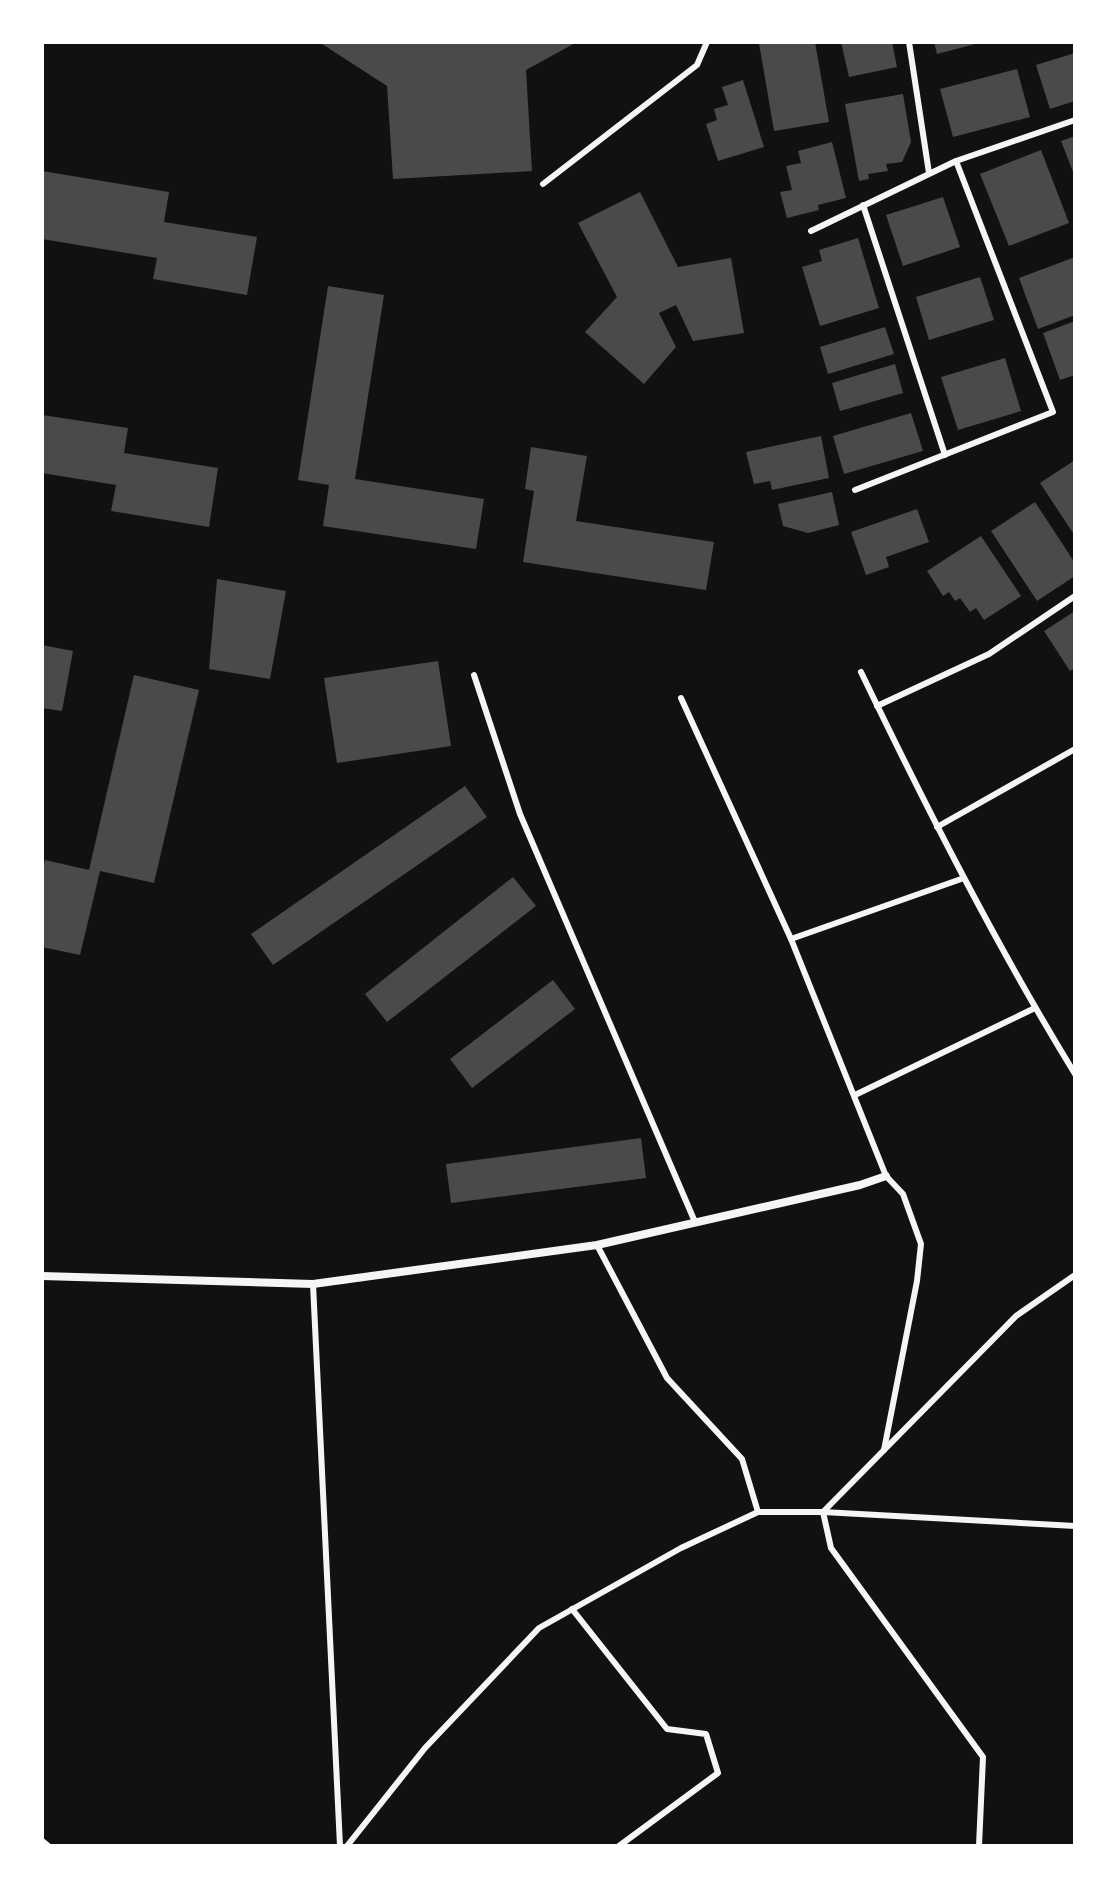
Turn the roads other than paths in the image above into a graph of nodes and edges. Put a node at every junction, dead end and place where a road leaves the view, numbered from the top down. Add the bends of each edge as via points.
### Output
1 (707, 42) edge
2 (909, 42) edge
3 (1075, 120) edge
4 (956, 161) junction
5 (929, 173) junction
6 (543, 184) dead end
7 (863, 205) junction
8 (811, 231) dead end
9 (945, 455) junction
10 (855, 490) dead end
11 (1075, 596) edge
12 (861, 672) dead end
13 (474, 675) dead end
14 (681, 698) dead end
15 (877, 706) junction
16 (1075, 749) edge
17 (937, 827) junction
18 (964, 878) junction
19 (791, 939) junction
20 (1035, 1008) junction
21 (1075, 1074) edge
22 (855, 1095) junction
23 (886, 1176) junction
24 (695, 1222) junction
25 (597, 1245) junction
26 (1075, 1275) edge
27 (42, 1276) edge
28 (313, 1284) junction
29 (884, 1450) junction
30 (758, 1512) junction
31 (823, 1512) junction
32 (1075, 1526) edge
33 (572, 1609) junction
34 (42, 1842) edge
35 (47, 1846) edge
36 (340, 1846) edge
37 (347, 1846) edge
38 (619, 1846) edge
39 (979, 1846) edge

1 - 6 lane via 697,65
2 - 5 lane
3 - 4 lane
4 - 5 lane
4 - 9 lane via 1053,412
5 - 7 lane
7 - 8 lane
7 - 9 lane
9 - 10 lane
11 - 15 lane via 989,654
12 - 15 lane
13 - 24 lane via 520,814
14 - 19 lane
15 - 17 lane
16 - 17 lane
17 - 18 lane
18 - 19 lane
18 - 20 lane
19 - 22 lane
20 - 21 lane
20 - 22 lane
22 - 23 lane
23 - 24 street
23 - 29 lane via 903,1194 921,1244
24 - 25 street
25 - 28 street
25 - 30 lane via 667,1378 742,1459
26 - 29 lane via 1016,1316
27 - 28 street
28 - 36 lane
29 - 31 lane
30 - 31 lane
30 - 33 lane
31 - 32 lane
31 - 39 lane via 831,1548 983,1757
33 - 37 lane via 539,1628 435,1737
33 - 38 lane via 667,1729 706,1734 718,1773
34 - 35 street

